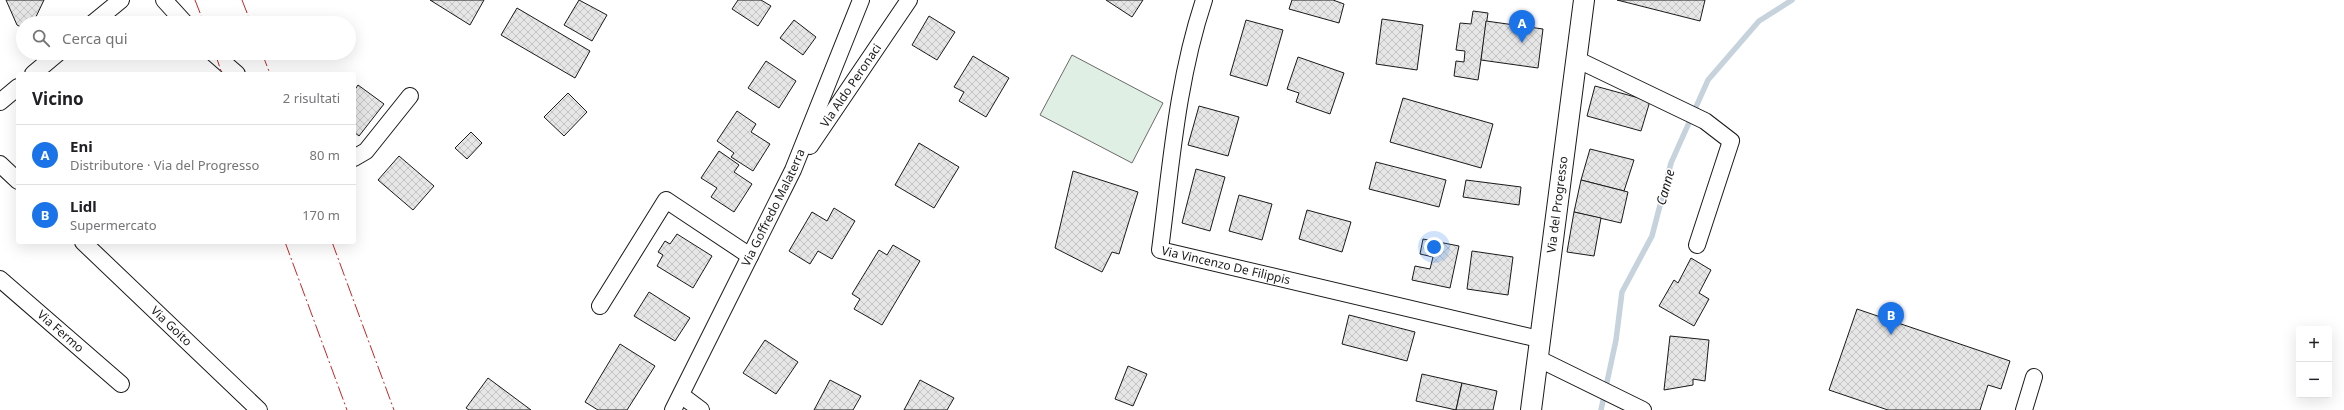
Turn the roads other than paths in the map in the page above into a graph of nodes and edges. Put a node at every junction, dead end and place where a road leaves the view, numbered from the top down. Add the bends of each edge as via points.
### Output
1 (121, 0) edge
2 (164, 0) edge
3 (861, 0) edge
4 (909, 0) edge
5 (1204, 0) edge
6 (1584, 0) edge
7 (102, 16) edge
8 (179, 16) edge
9 (1576, 59) junction
10 (50, 60) edge
11 (221, 60) edge
12 (35, 72) edge
13 (235, 72) edge
14 (16, 88) edge
15 (410, 96) dead end
16 (0, 100) edge
17 (356, 157) edge
18 (0, 164) edge
19 (793, 170) junction
20 (16, 179) edge
21 (84, 244) edge
22 (1697, 245) dead end
23 (750, 256) junction
24 (0, 279) edge
25 (600, 306) dead end
26 (1538, 348) junction
27 (2034, 377) dead end
28 (120, 384) dead end
29 (681, 395) junction
30 (259, 410) edge
31 (673, 410) edge
32 (701, 410) edge
33 (1531, 410) edge
34 (1643, 410) edge
35 (2024, 410) edge

1 - 7 street
2 - 8 street
3 - 19 street, Via Goffredo Malaterra
4 - 19 street, Via Aldo Peronaci
5 - 26 street, Via Vincenzo De Filippis via 1190,40 1160,250
6 - 9 street, Via del Progresso
9 - 22 street via 1705,121 1731,141
9 - 26 street, Via del Progresso
10 - 12 street
11 - 13 street
14 - 16 street
15 - 17 street via 366,150
18 - 20 street
19 - 23 street, Via Goffredo Malaterra
21 - 30 street, Via Goito
23 - 25 street via 666,200
23 - 29 street, Via Goffredo Malaterra
24 - 28 street, Via Fermo
26 - 33 street, Via del Progresso
26 - 34 street via 1568,373
27 - 35 street
29 - 31 street, Via Goffredo Malaterra
29 - 32 street

